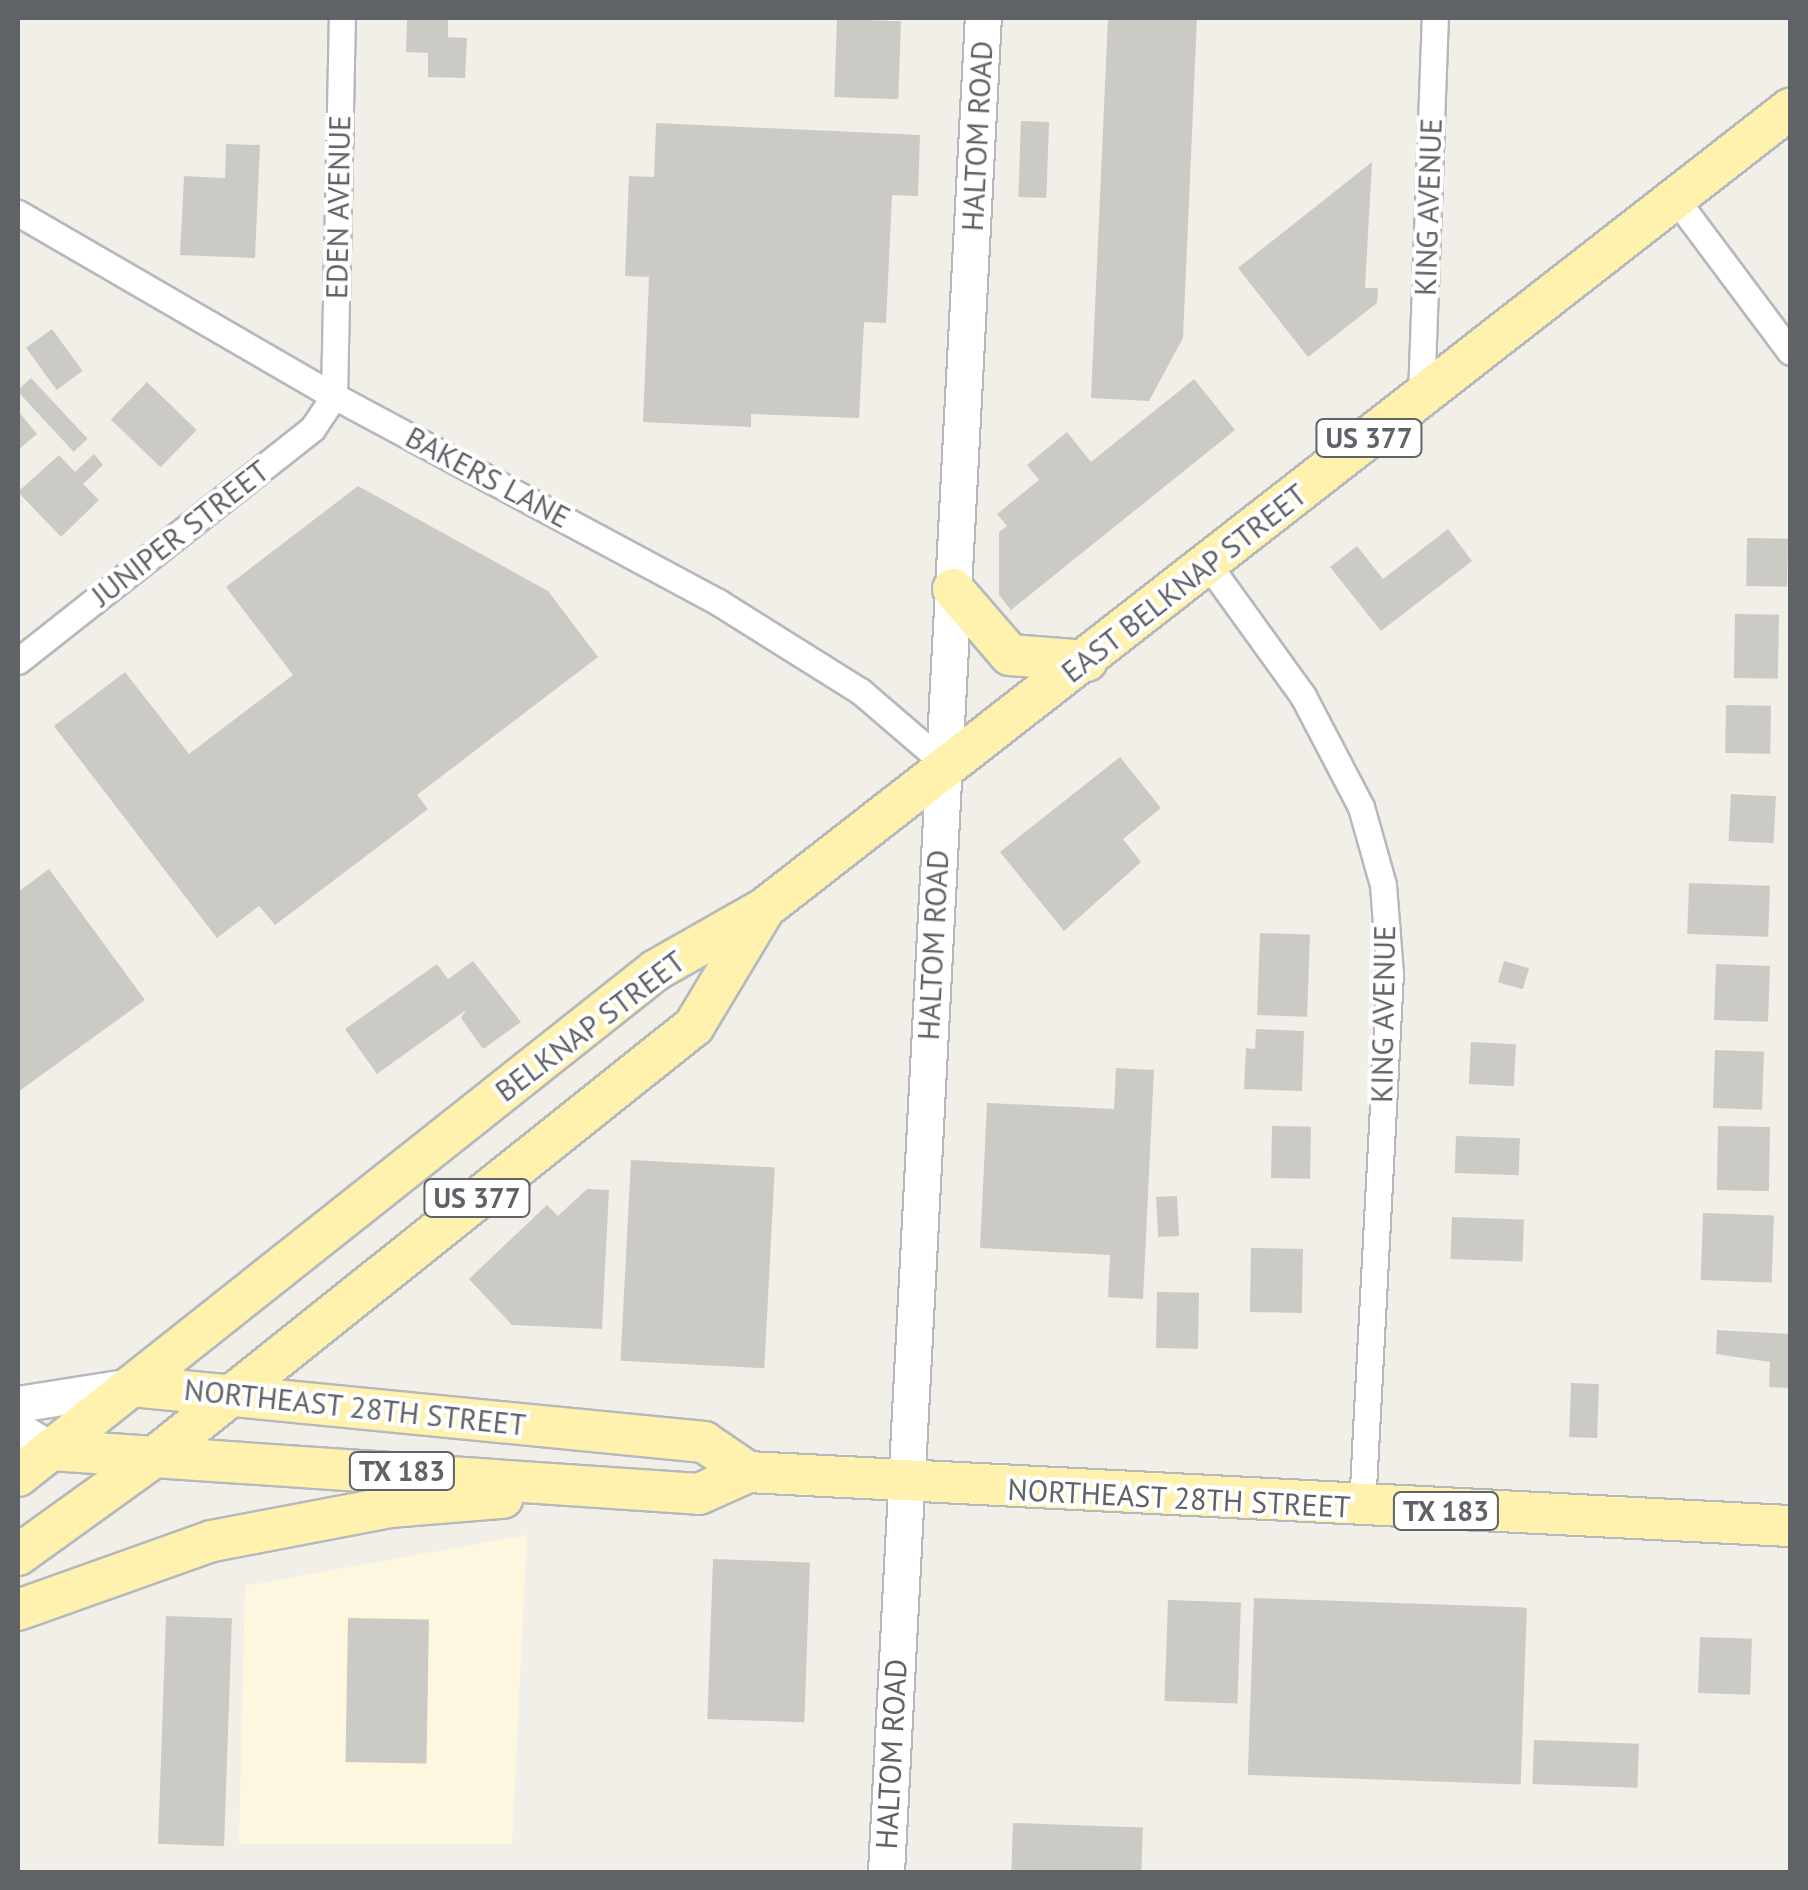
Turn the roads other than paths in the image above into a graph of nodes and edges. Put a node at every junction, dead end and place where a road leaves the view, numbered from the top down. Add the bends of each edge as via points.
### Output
1 (342, 18) edge
2 (983, 18) edge
3 (1435, 18) edge
4 (1790, 109) edge
5 (1675, 198) junction
6 (18, 213) edge
7 (1790, 352) edge
8 (334, 396) junction
9 (1421, 396) junction
10 (1210, 567) junction
11 (953, 589) junction
12 (1087, 660) junction
13 (18, 661) edge
14 (944, 763) junction
15 (765, 908) junction
16 (314, 1327) junction
17 (132, 1386) junction
18 (230, 1394) junction
19 (18, 1404) edge
20 (378, 1409) junction
21 (430, 1414) junction
22 (34, 1440) edge
23 (153, 1458) junction
24 (424, 1472) junction
25 (748, 1472) junction
26 (18, 1476) edge
27 (903, 1486) junction
28 (650, 1490) junction
29 (1362, 1507) junction
30 (1790, 1526) edge
31 (18, 1555) edge
32 (18, 1610) edge
33 (886, 1872) edge

1 - 8 street, EDEN AVENUE
2 - 11 main road, HALTOM ROAD
3 - 9 street, KING AVENUE
4 - 5 main road, EAST BELKNAP STREET / US 377
5 - 7 street
5 - 9 main road, EAST BELKNAP STREET / US 377
6 - 8 street, BAKERS LANE
8 - 13 street, JUNIPER STREET via 312,429
8 - 14 street, BAKERS LANE via 718,602 860,691
9 - 10 main road, EAST BELKNAP STREET / US 377
10 - 12 main road, EAST BELKNAP STREET / US 377
10 - 29 street, KING AVENUE via 1303,696 1361,808 1383,885 1390,973
11 - 12 main road via 1010,655
11 - 14 main road, HALTOM ROAD
12 - 14 main road, EAST BELKNAP STREET / US 377
14 - 15 main road, EAST BELKNAP STREET / US 377
14 - 27 main road, HALTOM ROAD
15 - 16 main road, BELKNAP STREET / US 377 via 694,1026
15 - 17 main road, BELKNAP STREET / US 377 via 656,970
16 - 18 main road, BELKNAP STREET / US 377
16 - 20 main road via 308,1364 315,1378 335,1396
17 - 18 main road, NORTHEAST 28TH STREET / TX 183
17 - 19 main road, TX 183
17 - 22 main road, BELKNAP STREET / US 377
18 - 20 main road, NORTHEAST 28TH STREET / TX 183
18 - 23 main road, BELKNAP STREET / US 377
20 - 21 main road, NORTHEAST 28TH STREET / TX 183
21 - 24 main road
21 - 25 main road, NORTHEAST 28TH STREET / TX 183 via 704,1442
22 - 23 main road, NORTHEAST 28TH STREET / TX 183
22 - 26 main road, BELKNAP STREET / US 377
23 - 24 main road, NORTHEAST 28TH STREET / TX 183
23 - 31 main road, BELKNAP STREET / US 377
24 - 28 main road, NORTHEAST 28TH STREET / TX 183
25 - 27 main road, NORTHEAST 28TH STREET / TX 183
25 - 28 main road, NORTHEAST 28TH STREET / TX 183 via 699,1494
27 - 29 main road, NORTHEAST 28TH STREET / TX 183
27 - 33 main road, HALTOM ROAD
28 - 32 main road via 405,1506 290,1523 94,1579
29 - 30 main road, NORTHEAST 28TH STREET / TX 183

